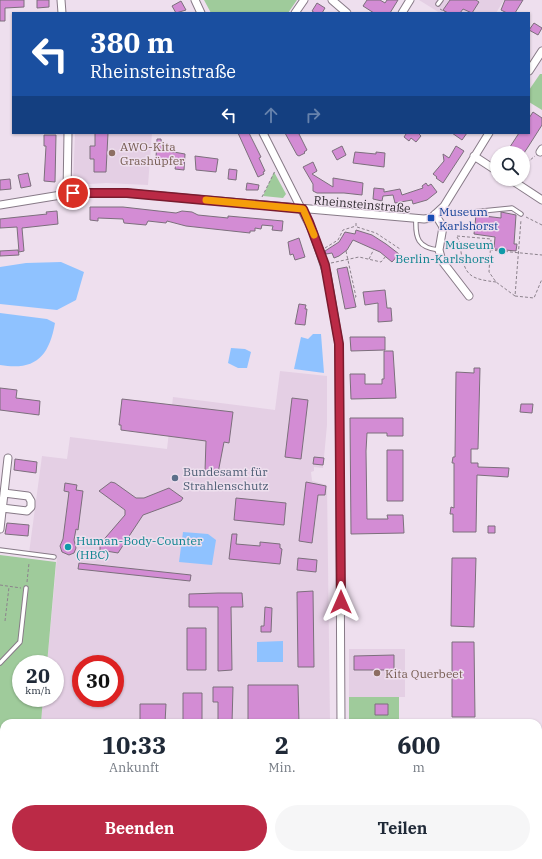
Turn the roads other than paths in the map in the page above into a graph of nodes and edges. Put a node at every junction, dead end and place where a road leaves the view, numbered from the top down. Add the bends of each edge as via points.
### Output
1 (61, 0) edge
2 (195, 0) edge
3 (304, 0) edge
4 (332, 0) edge
5 (410, 0) edge
6 (62, 12) edge
7 (201, 12) edge
8 (296, 12) edge
9 (346, 12) edge
10 (403, 12) edge
11 (542, 51) edge
12 (530, 69) edge
13 (68, 134) edge
14 (263, 134) edge
15 (488, 134) edge
16 (474, 156) junction
17 (490, 166) edge
18 (521, 186) edge
19 (67, 194) junction
20 (542, 200) edge
21 (0, 205) edge
22 (303, 209) junction
23 (462, 213) dead end
24 (435, 214) junction
25 (521, 214) road end
26 (416, 220) junction
27 (439, 250) junction
28 (469, 296) dead end
29 (8, 458) dead end
30 (4, 493) junction
31 (2, 503) edge
32 (0, 529) edge
33 (0, 550) edge
34 (54, 557) dead end
35 (26, 588) road end
36 (0, 664) edge
37 (342, 719) edge

1 - 6 street
2 - 7 street
3 - 8 street
4 - 9 street
5 - 10 street
11 - 12 street
13 - 19 street
14 - 22 street
15 - 16 street
16 - 17 street
16 - 24 street via 444,206
18 - 20 street
19 - 21 street, Rheinsteinstraße
19 - 22 street, Rheinsteinstraße via 127,193
22 - 26 street, Rheinsteinstraße
22 - 37 street via 325,265 337,324 340,357
23 - 25 lane via 512,208
24 - 26 street, Rheinsteinstraße via 431,218
24 - 27 street via 443,227
26 - 27 lane via 419,242 433,250
27 - 28 street via 442,261
29 - 30 street
30 - 31 street
30 - 31 street via 28,496 32,501 31,507 27,511
31 - 32 street
33 - 34 lane
35 - 36 lane via 20,642

